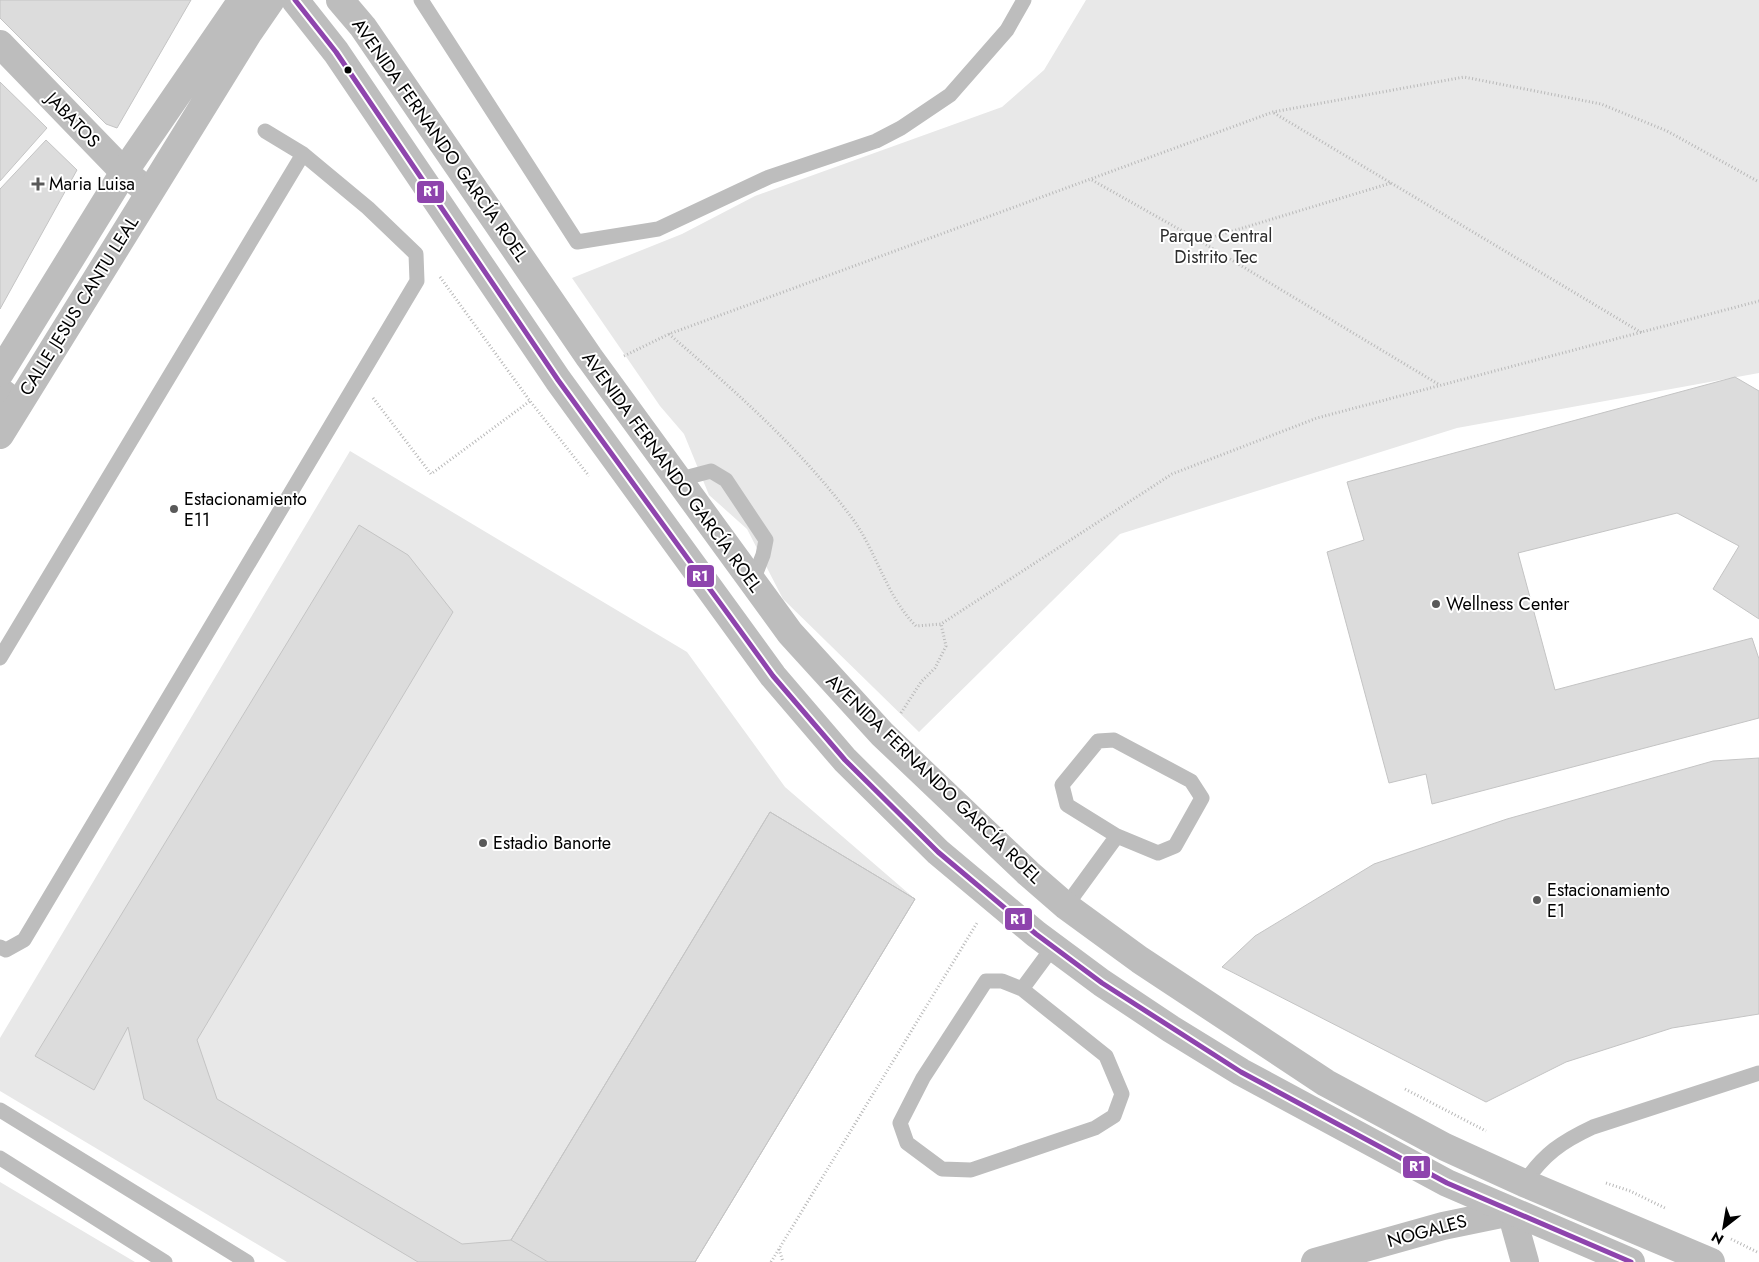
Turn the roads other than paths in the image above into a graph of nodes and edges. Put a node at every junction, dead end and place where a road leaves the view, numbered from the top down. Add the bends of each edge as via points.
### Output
1 (242, 0) edge
2 (271, 0) edge
3 (295, 0) edge
4 (340, 0) edge
5 (421, 0) edge
6 (1024, 0) edge
7 (0, 44) edge
8 (265, 131) dead end
9 (303, 154) junction
10 (124, 172) junction
11 (149, 192) junction
12 (0, 373) edge
13 (9, 398) edge
14 (0, 435) edge
15 (677, 480) junction
16 (752, 582) junction
17 (0, 658) edge
18 (1117, 836) junction
19 (1066, 906) junction
20 (0, 947) edge
21 (1053, 947) junction
22 (1022, 989) junction
23 (1759, 1073) edge
24 (0, 1110) edge
25 (0, 1158) edge
26 (1524, 1183) junction
27 (1511, 1212) junction
28 (165, 1262) edge
29 (248, 1262) edge
30 (1315, 1262) edge
31 (1525, 1262) edge
32 (1631, 1262) edge
33 (1711, 1262) edge

1 - 10 street
2 - 11 street, CALLE JESUS CANTU LEAL
3 - 21 street, AVENIDA FERNANDO GARCÍA ROEL via 336,52 558,380 774,676 845,760 938,852
4 - 15 street, AVENIDA FERNANDO GARCÍA ROEL via 364,27
5 - 6 lane via 577,242 658,229 769,177 876,141 901,128 950,95 1008,30
7 - 10 street, JABATOS
8 - 9 lane
9 - 17 lane
9 - 20 lane via 368,208 416,254 416,281 24,940 6,950
10 - 11 street, JABATOS
10 - 12 street
11 - 13 street, CALLE JESUS CANTU LEAL
13 - 14 street, CALLE JESUS CANTU LEAL
15 - 16 street, AVENIDA FERNANDO GARCÍA ROEL
15 - 16 lane via 711,471 726,480 766,540
16 - 19 street, AVENIDA FERNANDO GARCÍA ROEL via 790,633 882,734
18 - 18 lane via 1067,805 1062,785 1098,741 1114,740 1191,781 1202,798 1176,846 1158,853
18 - 19 lane
19 - 26 street, AVENIDA FERNANDO GARCÍA ROEL via 1224,1018 1326,1083 1445,1147
21 - 22 lane
21 - 27 street, AVENIDA FERNANDO GARCÍA ROEL via 1171,1029 1241,1072 1439,1179
22 - 22 lane via 1106,1056 1122,1094 1114,1116 1095,1128 971,1170 942,1169 907,1143 900,1123 923,1078 986,981 1002,981
23 - 26 lane via 1593,1127 1569,1138 1540,1161
24 - 29 lane
25 - 28 lane
26 - 27 street
26 - 33 street, AVENIDA FERNANDO GARCÍA ROEL
27 - 30 street, NOGALES via 1443,1226
27 - 31 street
27 - 32 street, AVENIDA FERNANDO GARCÍA ROEL

